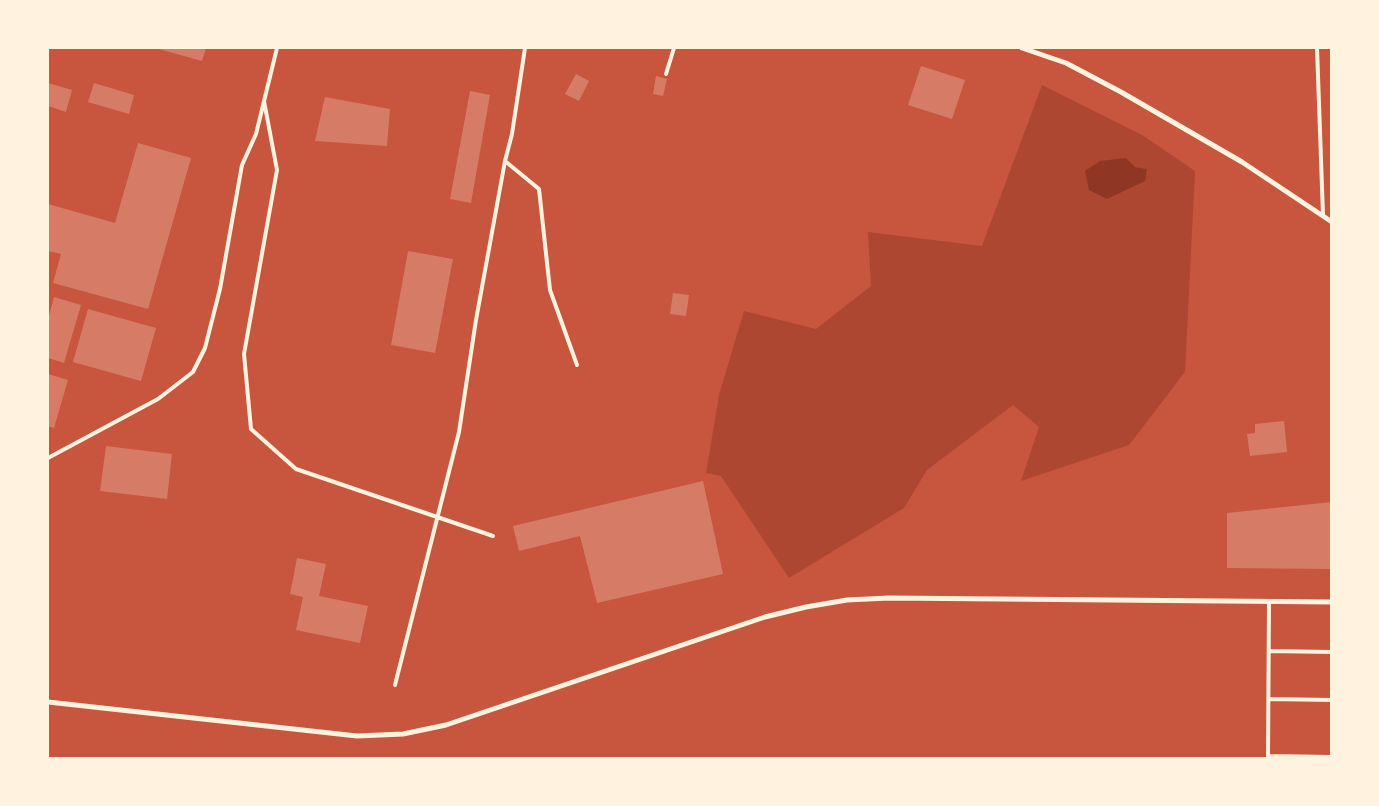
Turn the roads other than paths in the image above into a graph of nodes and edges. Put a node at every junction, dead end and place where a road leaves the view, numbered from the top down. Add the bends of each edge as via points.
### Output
1 (277, 48) edge
2 (525, 48) edge
3 (674, 48) edge
4 (1022, 48) edge
5 (1317, 48) edge
6 (666, 74) dead end
7 (264, 101) junction
8 (505, 161) junction
9 (1322, 215) junction
10 (1332, 222) edge
11 (577, 365) dead end
12 (48, 458) edge
13 (439, 517) junction
14 (493, 536) dead end
15 (1269, 601) junction
16 (1332, 602) edge
17 (1269, 651) junction
18 (1332, 652) edge
19 (395, 685) dead end
20 (1269, 699) junction
21 (1332, 700) edge
22 (48, 702) edge
23 (1268, 756) junction
24 (1332, 757) edge
25 (1261, 758) edge

1 - 7 lane
2 - 8 lane
3 - 6 lane
4 - 9 street via 1066,63 1121,92 1242,162
5 - 9 lane
7 - 12 lane via 256,134 242,165 220,289 205,348 193,372 158,399
7 - 13 lane via 277,170 244,354 251,429 296,469
8 - 11 lane via 539,189 550,290
8 - 13 lane via 459,432
9 - 10 street
13 - 14 lane
13 - 19 lane
15 - 16 street
15 - 17 lane
15 - 22 street via 889,598 831,603 765,617 446,725 403,734 357,736
17 - 18 lane
17 - 20 lane
20 - 21 lane
20 - 23 lane
23 - 24 lane
23 - 25 lane

